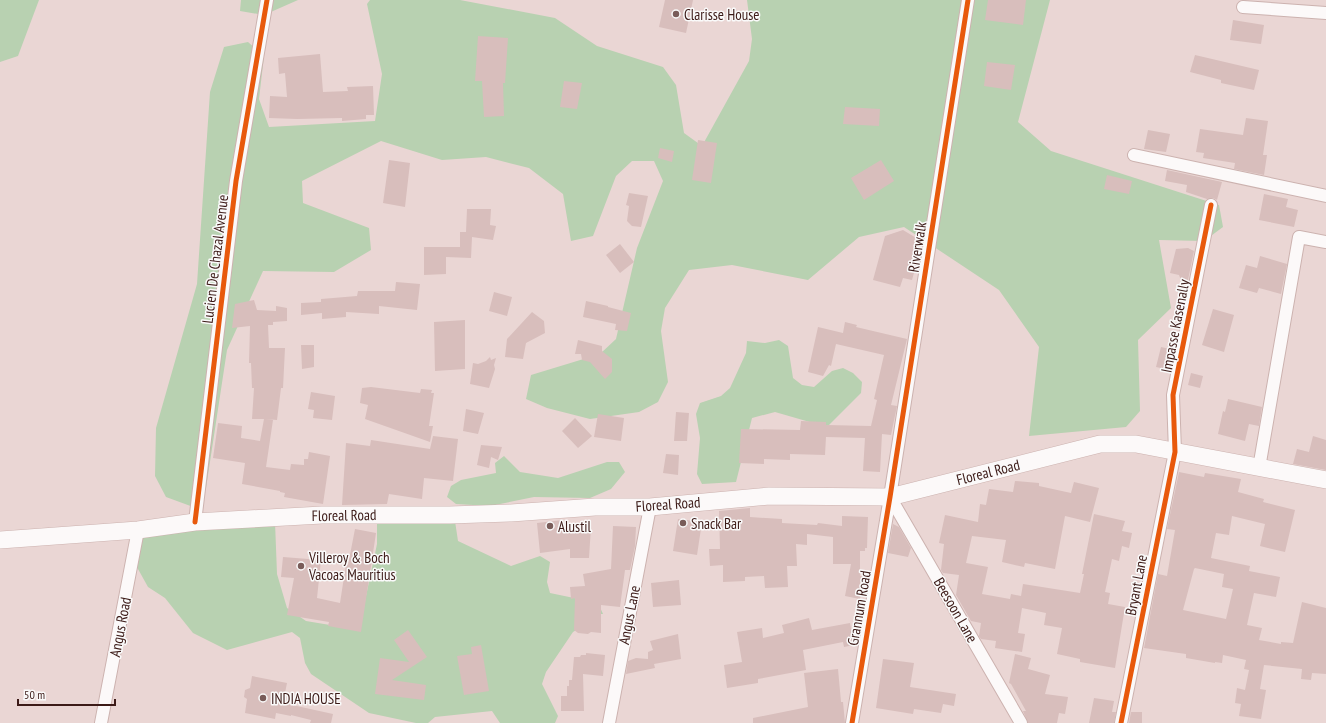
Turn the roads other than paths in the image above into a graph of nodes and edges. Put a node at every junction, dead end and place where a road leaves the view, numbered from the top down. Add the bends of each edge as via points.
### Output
1 (267, 0) edge
2 (968, 0) edge
3 (1243, 7) dead end
4 (1326, 13) edge
5 (1134, 155) dead end
6 (1326, 196) edge
7 (1211, 206) dead end
8 (1326, 242) edge
9 (1174, 452) junction
10 (1259, 468) junction
11 (1326, 480) edge
12 (890, 497) junction
13 (650, 507) junction
14 (195, 522) junction
15 (0, 530) edge
16 (138, 530) junction
17 (21, 538) junction
18 (0, 540) edge
19 (101, 723) edge
20 (609, 723) edge
21 (852, 723) edge
22 (1021, 723) edge
23 (1121, 723) edge

1 - 14 street, Lucien De Chazal Avenue via 236,181
2 - 12 street, Riverwalk
3 - 4 street
5 - 6 street
7 - 9 street, Impasse Kasenally via 1173,395
8 - 10 street via 1299,237
9 - 10 main road, Floreal Road
9 - 12 main road, Floreal Road via 1136,444 1100,444
9 - 23 street, Bryant Lane
10 - 11 main road, Floreal Road
12 - 13 main road, Floreal Road via 769,496
12 - 21 street, Grannum Road
12 - 22 street, Beesoon Lane
13 - 14 main road, Floreal Road via 595,507 511,513 322,515
13 - 20 street, Angus Lane
14 - 16 main road, Floreal Road
15 - 17 street
16 - 17 main road, Floreal Road
16 - 19 street, Angus Road
17 - 18 main road, Floreal Road

